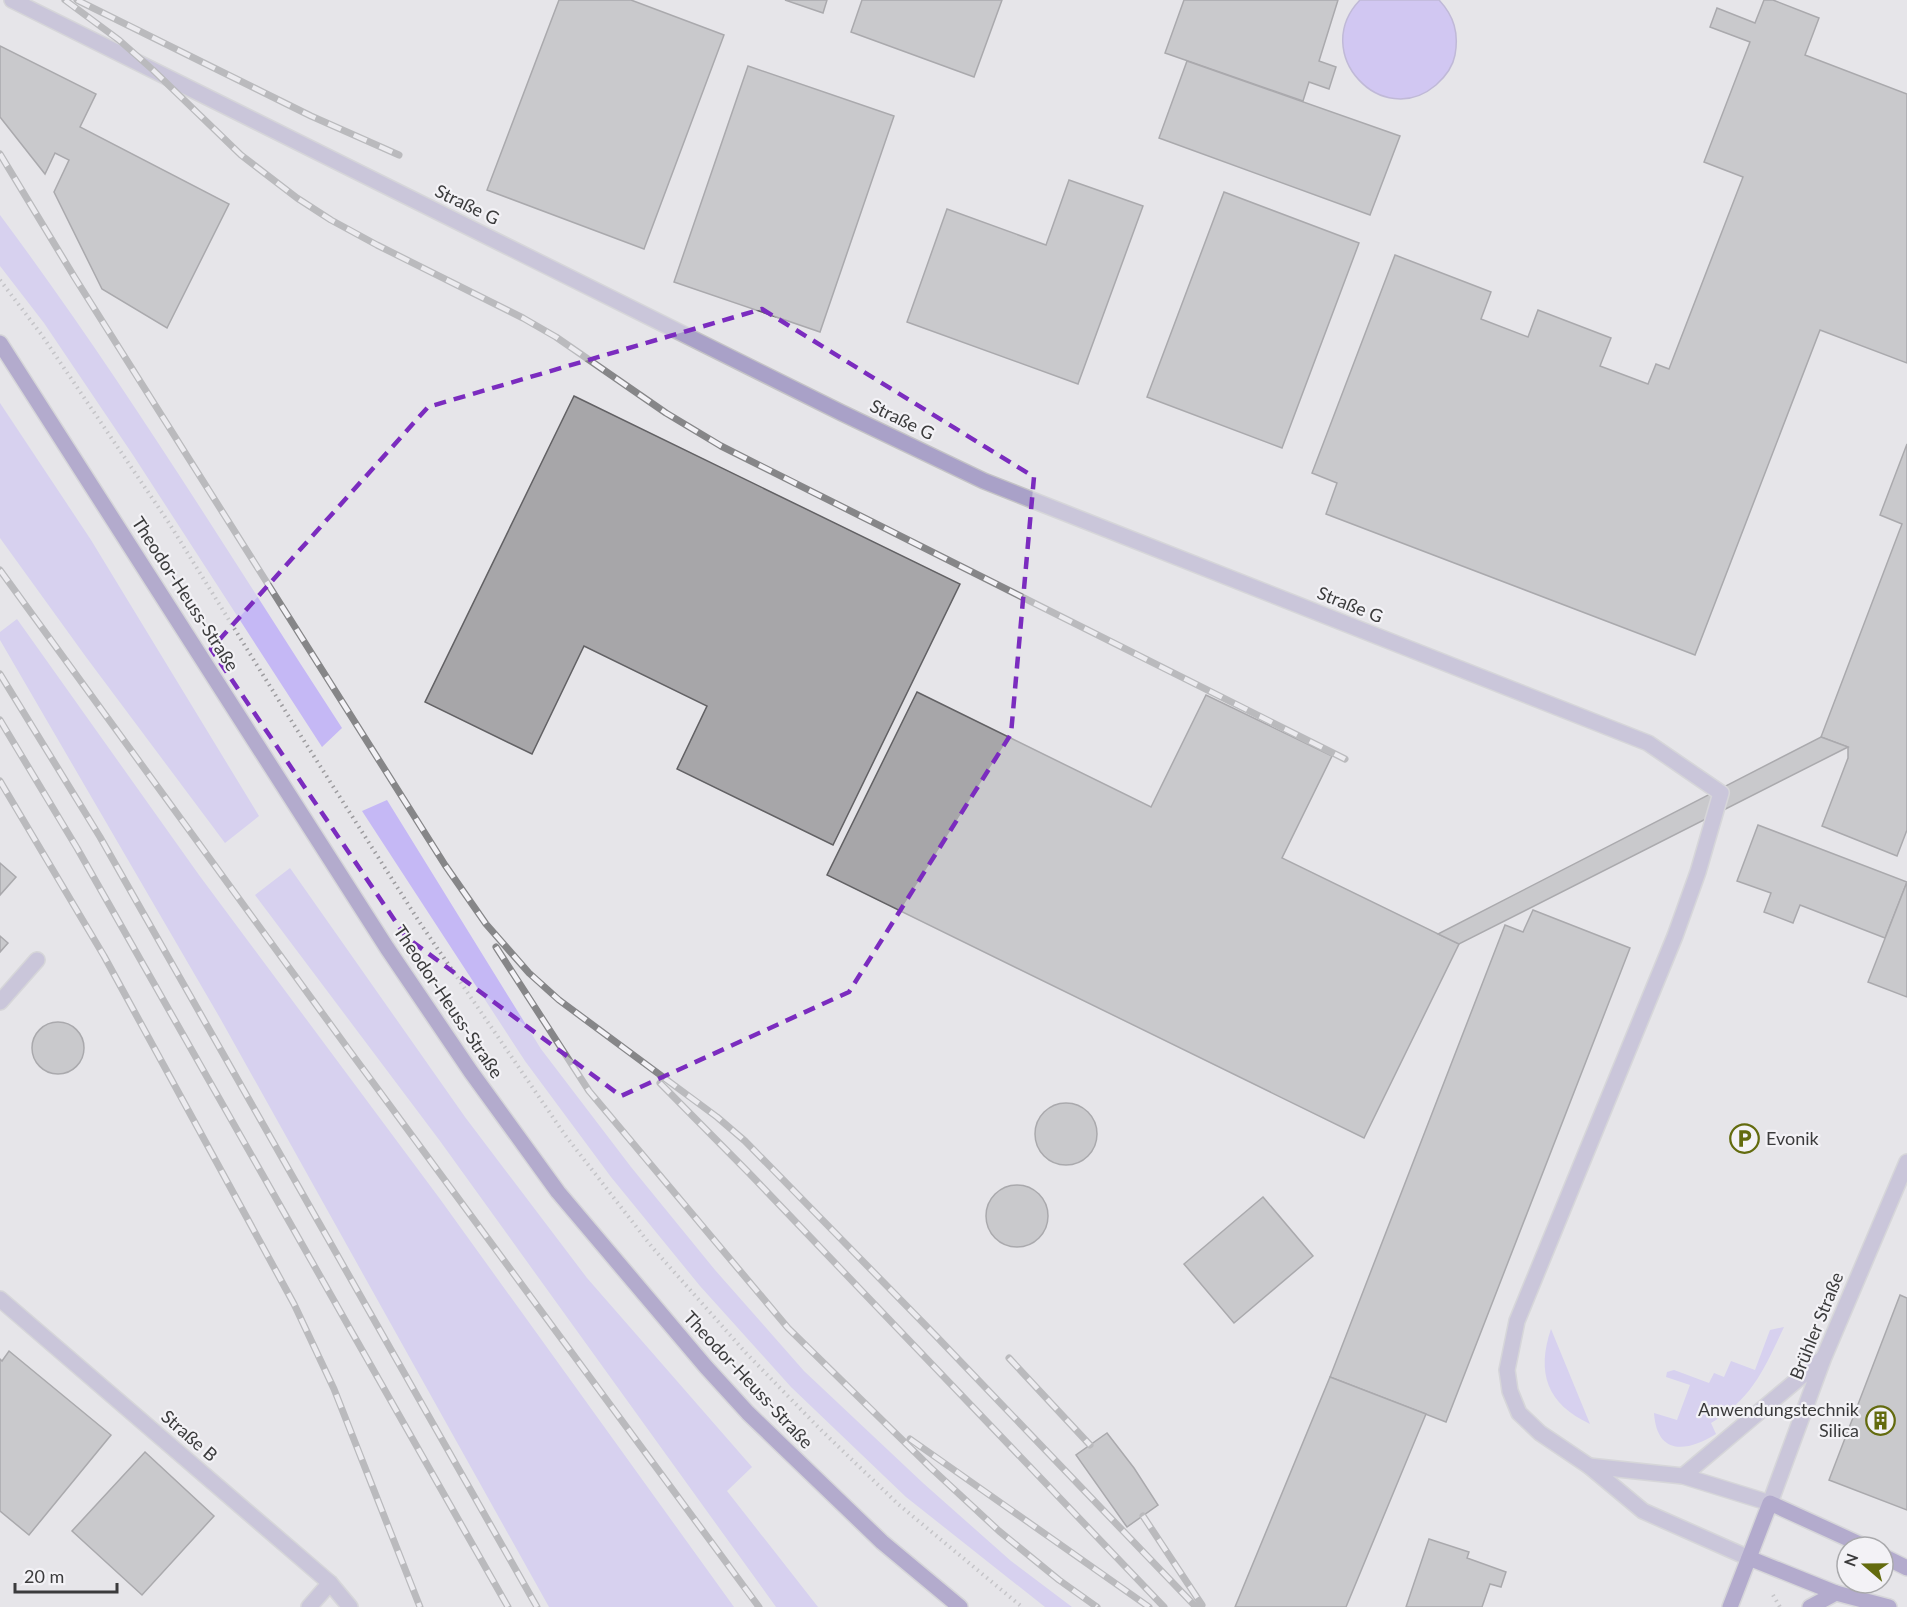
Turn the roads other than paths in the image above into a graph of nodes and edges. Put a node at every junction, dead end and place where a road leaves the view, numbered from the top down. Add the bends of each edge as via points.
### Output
1 (12, 0) edge
2 (0, 343) edge
3 (37, 960) dead end
4 (0, 1002) edge
5 (1907, 1162) edge
6 (0, 1299) edge
7 (1824, 1357) junction
8 (1589, 1466) junction
9 (1683, 1476) junction
10 (1770, 1503) junction
11 (1840, 1535) edge
12 (1749, 1558) junction
13 (330, 1583) junction
14 (1835, 1593) edge
15 (1835, 1594) edge
16 (1844, 1595) edge
17 (309, 1607) edge
18 (350, 1607) edge
19 (960, 1607) edge
20 (1730, 1607) edge
21 (1810, 1607) edge
22 (1889, 1607) edge

1 - 8 street, Straße G via 984,481 1647,743 1721,793 1675,936 1517,1321 1510,1348 1508,1380 1519,1413 1540,1433
2 - 19 main road, Theodor-Heuss-Straße via 387,948 558,1192 748,1413 882,1542
3 - 4 street
5 - 7 street, Brühler Straße
6 - 13 street, Straße B
7 - 9 street
7 - 10 street, Brühler Straße
8 - 9 street
8 - 12 street via 1643,1511
9 - 10 street
10 - 11 main road
10 - 12 main road, Brühler Straße
12 - 14 main road
12 - 20 main road, Brühler Straße
13 - 17 street
13 - 18 street, Straße B
15 - 21 main road
16 - 22 main road

